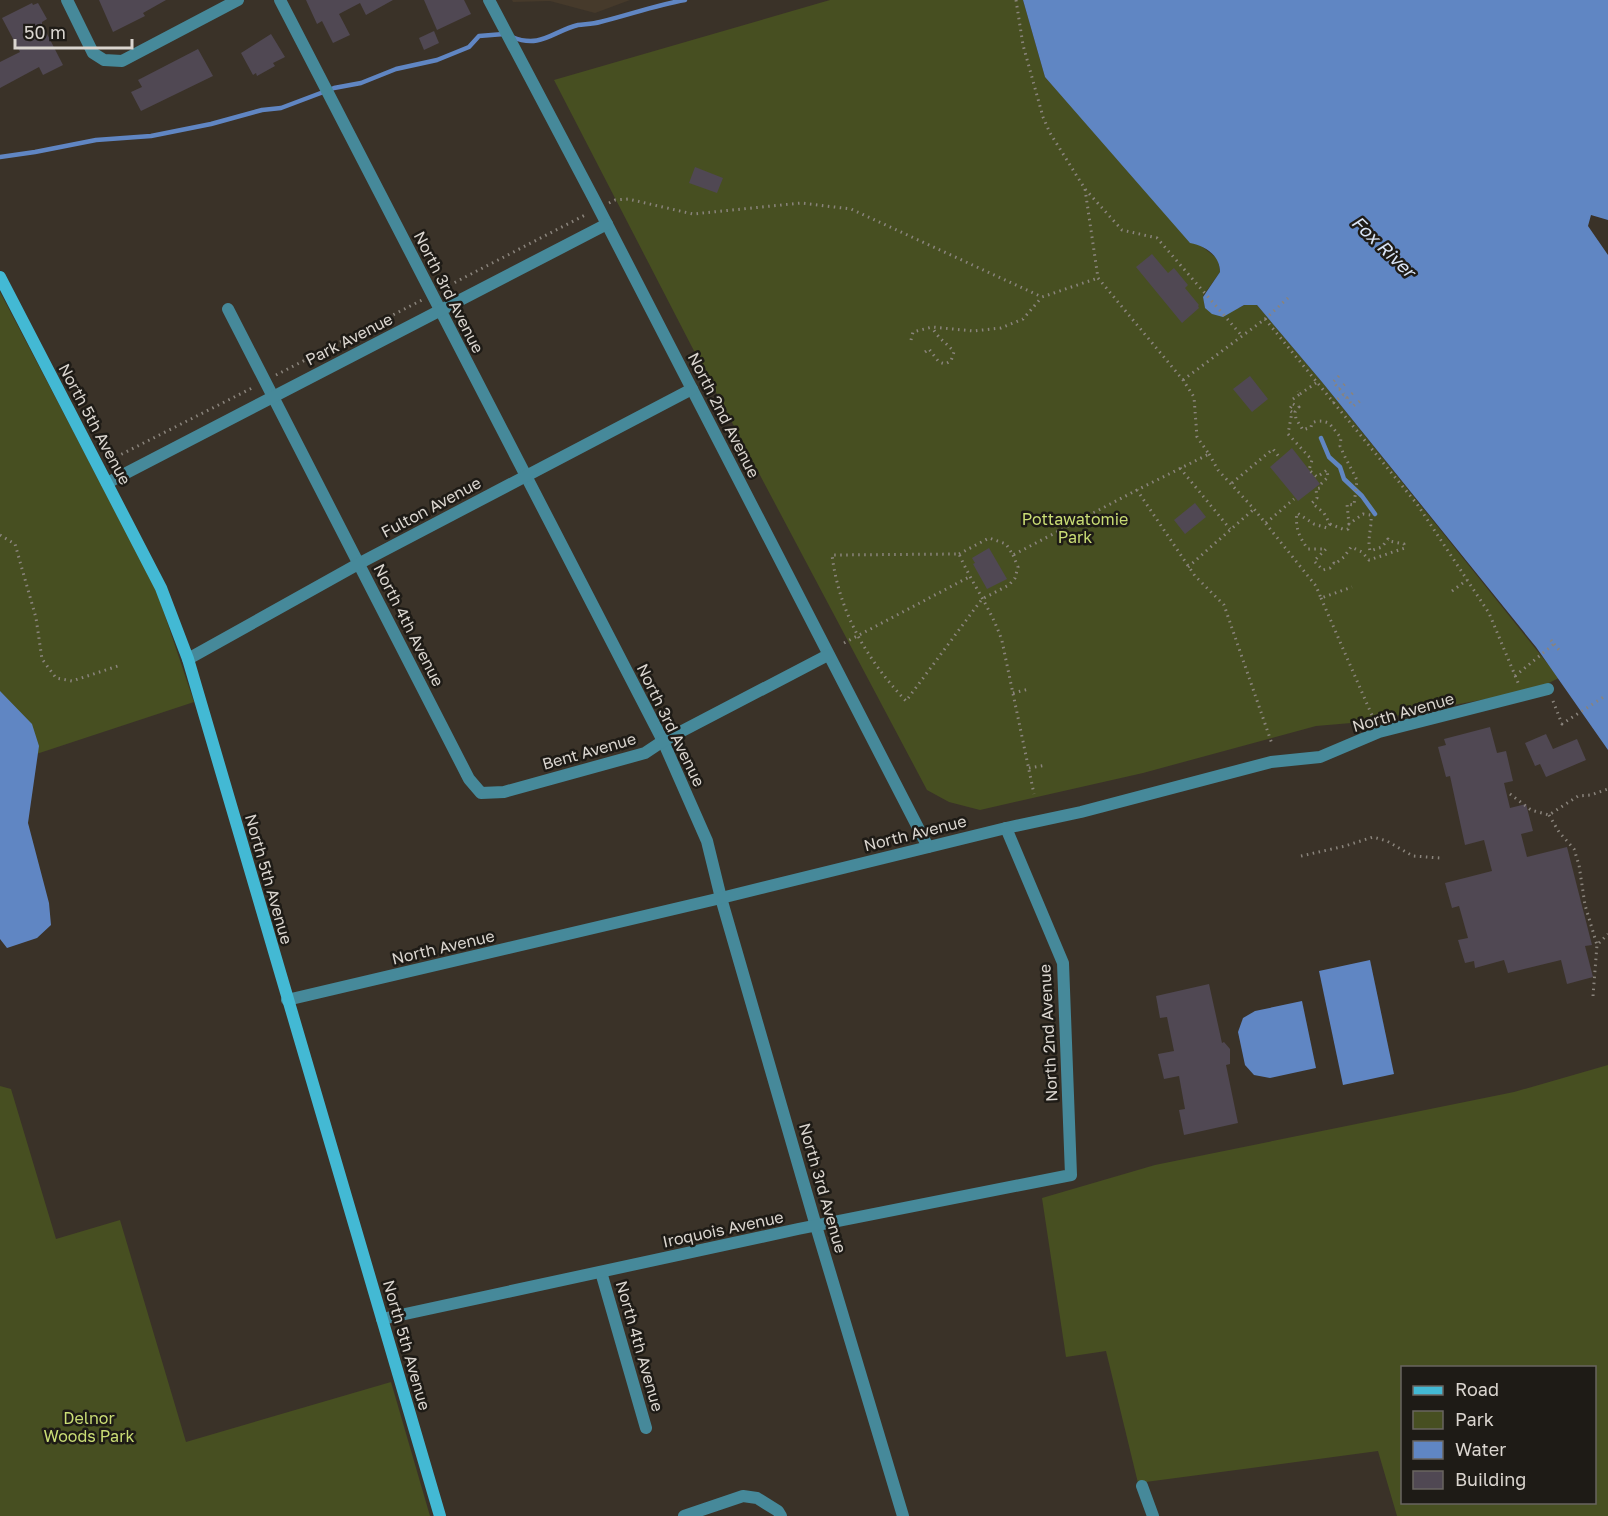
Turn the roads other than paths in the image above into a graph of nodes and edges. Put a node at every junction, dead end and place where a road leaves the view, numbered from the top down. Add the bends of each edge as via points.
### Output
1 (66, 0) edge
2 (238, 0) edge
3 (280, 0) edge
4 (489, 0) edge
5 (607, 225) junction
6 (0, 277) edge
7 (228, 309) dead end
8 (440, 310) junction
9 (692, 389) junction
10 (274, 396) junction
11 (526, 475) junction
12 (107, 483) junction
13 (360, 563) junction
14 (828, 656) junction
15 (188, 659) junction
16 (1548, 689) road end
17 (663, 741) junction
18 (481, 793) joint
19 (1006, 828) junction
20 (928, 847) junction
21 (722, 898) junction
22 (287, 1000) junction
23 (1071, 1175) joint
24 (816, 1226) junction
25 (601, 1272) junction
26 (382, 1319) junction
27 (646, 1428) dead end
28 (1142, 1486) dead end
29 (440, 1516) edge
30 (684, 1516) edge
31 (781, 1516) edge
32 (903, 1516) edge
33 (1153, 1516) edge

1 - 2 street via 93,53 104,60 122,61
3 - 8 street, North 3rd Avenue
4 - 5 street, North 2nd Avenue
5 - 8 street, Park Avenue
5 - 9 street, North 2nd Avenue
6 - 12 main road, North 5th Avenue
7 - 10 street, North 4th Avenue
8 - 10 street, Park Avenue
8 - 11 street, North 3rd Avenue
9 - 11 street, Fulton Avenue
9 - 14 street, North 2nd Avenue
10 - 12 street, Park Avenue
10 - 13 street, North 4th Avenue
11 - 13 street, Fulton Avenue
11 - 17 street, North 3rd Avenue
12 - 15 main road, North 5th Avenue via 161,588
13 - 15 street, Fulton Avenue
13 - 18 street, North 4th Avenue via 469,779
14 - 17 street, Bent Avenue
14 - 20 street, North 2nd Avenue
15 - 22 main road, North 5th Avenue
16 - 19 street, North Avenue via 1379,732 1320,757 1271,762
17 - 18 street, Bent Avenue via 645,753 504,792
17 - 21 street, North 3rd Avenue via 708,841
19 - 20 street, North Avenue
19 - 23 street, North 2nd Avenue via 1063,963
20 - 21 street, North Avenue
21 - 22 street, North Avenue
21 - 24 street, North 3rd Avenue
22 - 26 main road, North 5th Avenue
23 - 24 street, Iroquois Avenue
24 - 25 street, Iroquois Avenue
24 - 32 street, North 3rd Avenue
25 - 26 street, Iroquois Avenue
25 - 27 street, North 4th Avenue
26 - 29 main road, North 5th Avenue
28 - 33 street
30 - 31 street via 743,1496 757,1498

